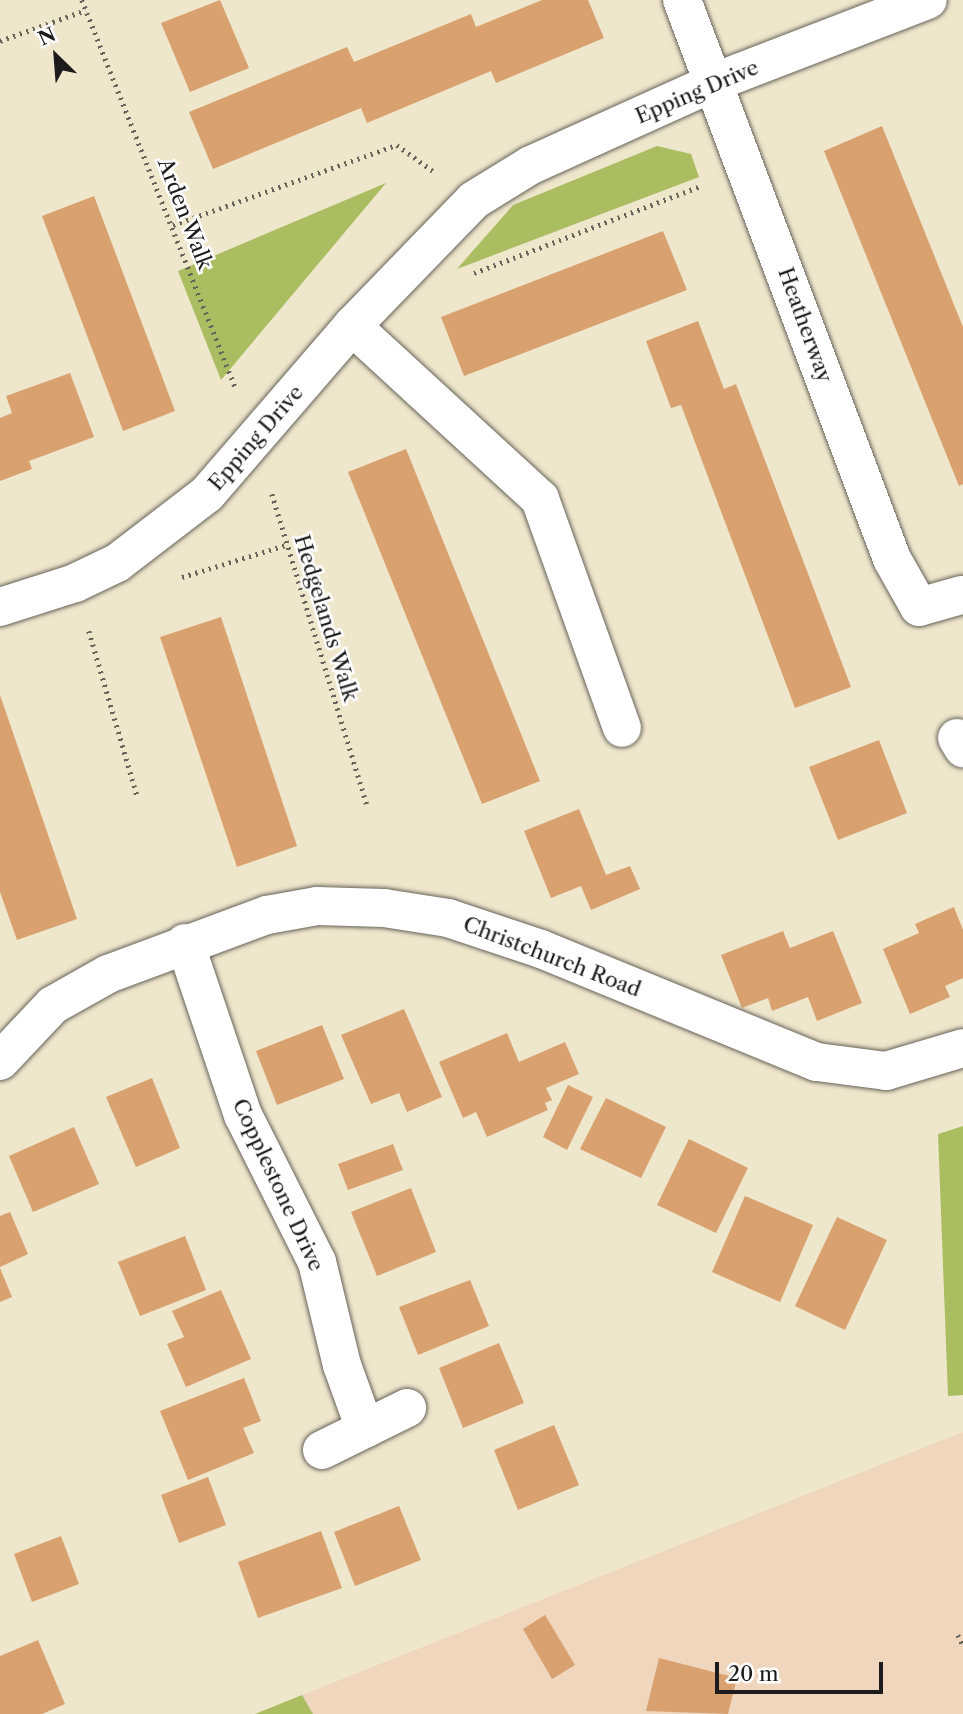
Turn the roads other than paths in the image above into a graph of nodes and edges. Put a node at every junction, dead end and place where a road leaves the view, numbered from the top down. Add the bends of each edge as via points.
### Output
1 (681, 0) edge
2 (928, 0) edge
3 (715, 82) junction
4 (352, 326) junction
5 (961, 595) dead end
6 (0, 607) edge
7 (622, 728) dead end
8 (184, 943) junction
9 (963, 1048) edge
10 (0, 1062) edge
11 (407, 1408) dead end
12 (365, 1429) junction
13 (322, 1450) dead end

1 - 3 street, Heatherway
2 - 3 street, Epping Drive
3 - 4 street, Epping Drive via 531,165 474,200
3 - 5 street, Heatherway via 892,559 919,607
4 - 6 street, Epping Drive via 207,494 145,546 75,583
4 - 7 street via 540,499
8 - 9 street, Christchurch Road via 317,906 384,908 448,918 541,949 817,1062 886,1072
8 - 10 street, Christchurch Road via 108,974 54,1005
8 - 12 street, Copplestone Drive via 243,1115 317,1262 342,1365
11 - 12 street
12 - 13 street

